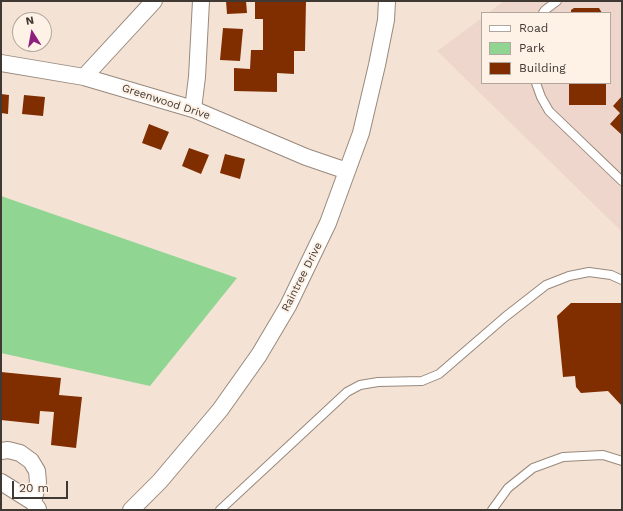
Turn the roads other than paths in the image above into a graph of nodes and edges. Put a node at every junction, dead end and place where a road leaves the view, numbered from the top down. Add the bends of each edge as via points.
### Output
1 (154, 1) edge
2 (201, 1) edge
3 (387, 1) edge
4 (557, 1) edge
5 (544, 12) edge
6 (1, 63) edge
7 (84, 77) junction
8 (536, 84) edge
9 (193, 109) junction
10 (347, 170) junction
11 (622, 181) edge
12 (622, 280) edge
13 (1, 452) edge
14 (622, 461) edge
15 (1, 482) edge
16 (36, 506) edge
17 (131, 510) edge
18 (220, 510) edge
19 (492, 510) edge

1 - 7 street
2 - 9 street
3 - 10 street, Raintree Drive via 386,20 361,133
4 - 5 lane
6 - 7 street, Greenwood Drive
7 - 9 street, Greenwood Drive
8 - 11 lane via 549,111
9 - 10 street, Greenwood Drive via 306,156
10 - 17 street, Raintree Drive via 328,224 288,306 259,355 220,410 160,481
12 - 18 lane via 611,275 589,272 546,285 505,316 439,374 422,381 360,385 347,392
13 - 16 street via 8,450 20,453 31,461 37,471
14 - 19 lane via 603,456 563,457 533,468 508,488
15 - 16 street

